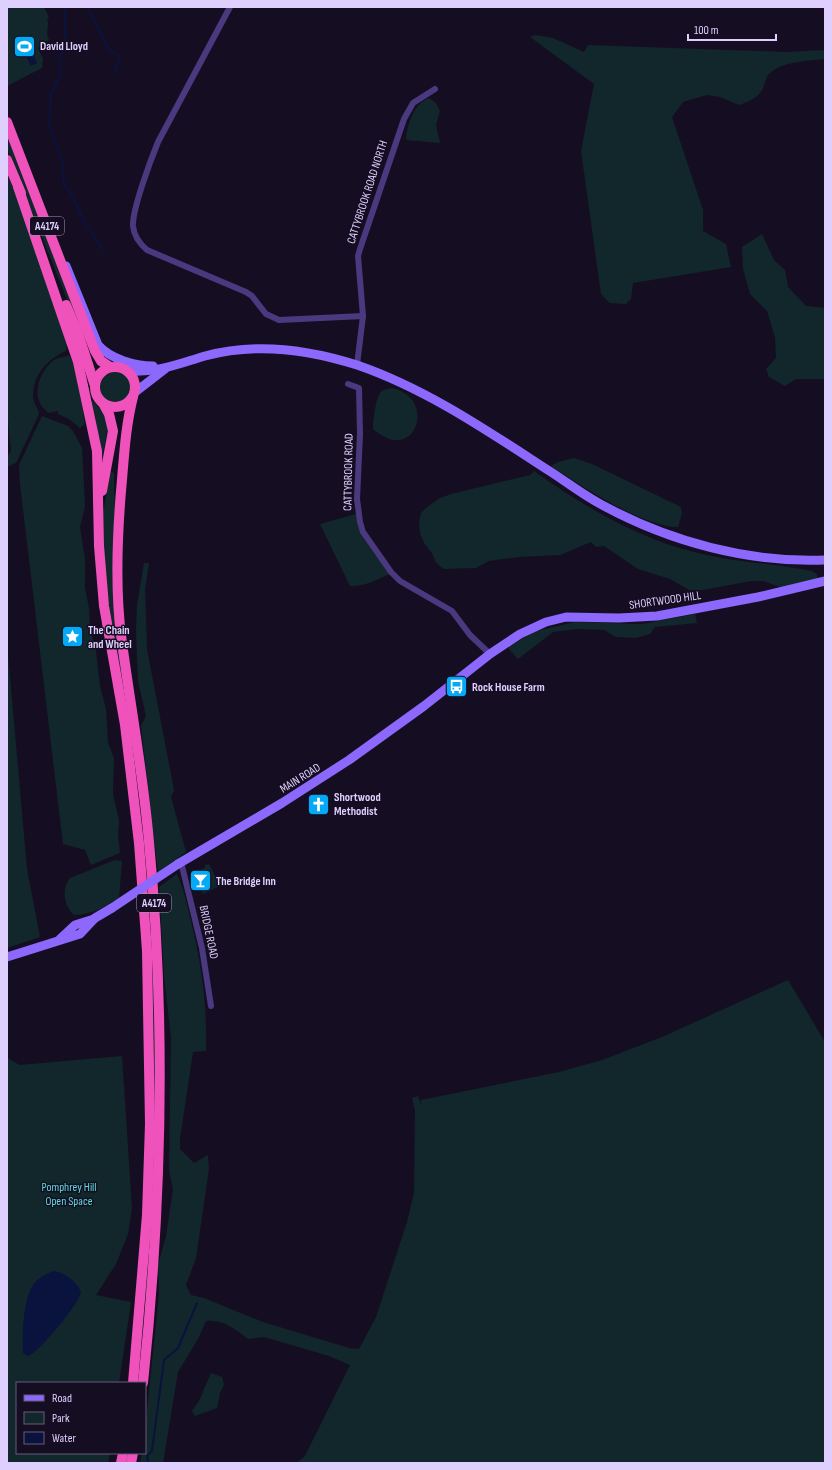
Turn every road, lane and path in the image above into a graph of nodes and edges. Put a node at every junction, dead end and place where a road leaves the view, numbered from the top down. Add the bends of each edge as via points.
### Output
1 (230, 7) edge
2 (435, 89) dead end
3 (7, 122) edge
4 (7, 160) edge
5 (18, 187) junction
6 (50, 235) junction
7 (363, 316) junction
8 (190, 361) junction
9 (357, 365) junction
10 (110, 367) junction
11 (166, 369) junction
12 (128, 371) junction
13 (348, 384) dead end
14 (95, 386) junction
15 (134, 395) junction
16 (103, 403) junction
17 (98, 514) junction
18 (825, 560) edge
19 (825, 582) edge
20 (490, 654) junction
21 (180, 863) junction
22 (7, 957) edge
23 (211, 1006) dead end
24 (133, 1382) edge
25 (143, 1382) edge

1 - 7 street via 153,155 135,215 135,234 147,250 252,296 272,318 279,320
2 - 7 street, CATTYBROOK ROAD NORTH via 413,103 404,119 364,235 358,256
3 - 6 highway, A4174
4 - 5 highway, A4174
5 - 14 highway, A4174 via 78,333
5 - 17 highway via 78,362 97,451
6 - 8 main road via 73,278 98,345 104,351 146,366
6 - 10 highway, A4174 via 95,351 101,361
7 - 9 street, CATTYBROOK ROAD NORTH
8 - 9 main road via 223,352 262,348 307,352
8 - 11 main road
9 - 18 main road via 429,397 603,506 636,522 704,546 754,556
10 - 12 highway via 120,367
10 - 14 highway via 98,376
11 - 12 main road
11 - 15 main road
12 - 15 highway via 135,381
13 - 20 street, CATTYBROOK ROAD via 359,388 357,499 363,532 390,572 400,581 452,611 470,635
14 - 16 highway via 97,396
15 - 16 highway via 126,404 117,407
15 - 25 highway, A4174 via 126,425 117,547 118,591 121,634 150,841 160,1038 158,1212
16 - 17 highway, A4174 via 113,431
17 - 24 highway, A4174 via 104,606 125,725 139,843 147,950 149,1154 146,1230
19 - 20 main road, SHORTWOOD HILL via 658,616 566,616 520,634
20 - 21 main road, MAIN ROAD via 349,760
21 - 22 main road, MAIN ROAD, bridge via 95,918 76,924 60,939
21 - 23 street, BRIDGE ROAD via 202,948

